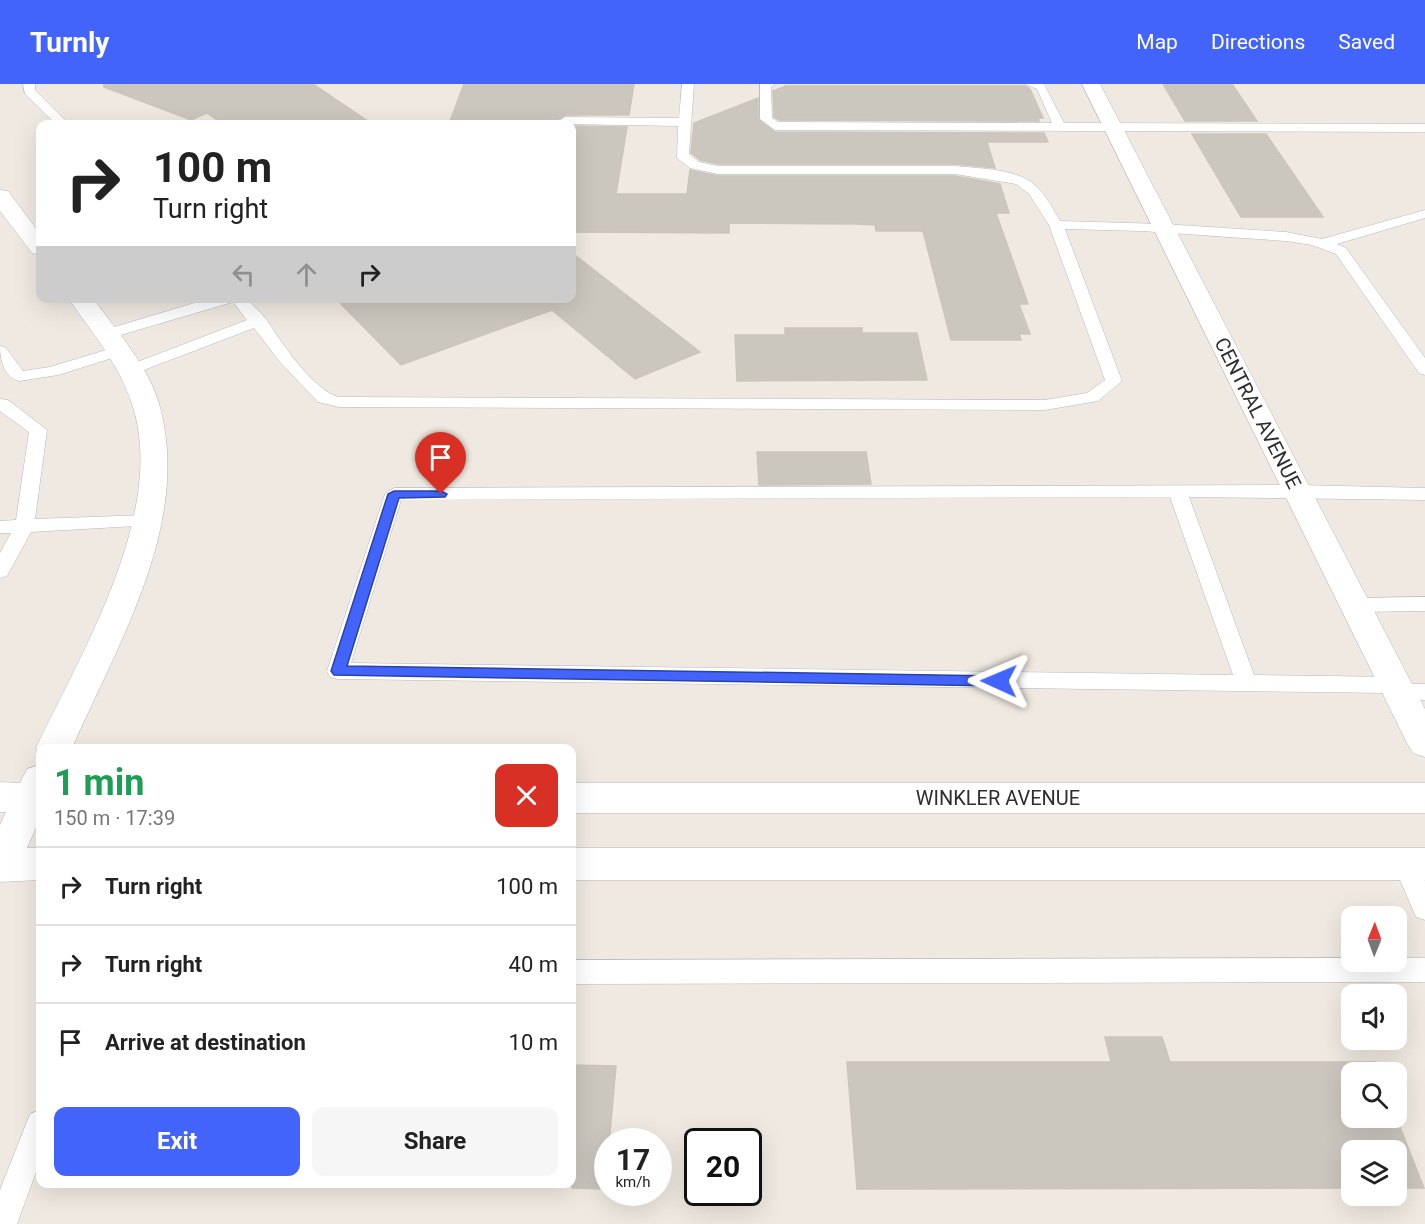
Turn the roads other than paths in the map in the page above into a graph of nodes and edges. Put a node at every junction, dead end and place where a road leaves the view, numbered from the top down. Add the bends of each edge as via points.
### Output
1 (28, 84) edge
2 (688, 84) edge
3 (769, 84) edge
4 (1031, 84) edge
5 (1090, 84) edge
6 (59, 120) edge
7 (576, 121) edge
8 (684, 122) junction
9 (1060, 127) junction
10 (1112, 127) junction
11 (1425, 128) edge
12 (0, 196) edge
13 (1424, 215) edge
14 (1056, 225) junction
15 (1163, 228) junction
16 (36, 243) edge
17 (1325, 243) junction
18 (84, 303) edge
19 (219, 303) edge
20 (243, 303) edge
21 (259, 321) junction
22 (0, 351) edge
23 (119, 351) junction
24 (1425, 370) edge
25 (0, 376) edge
26 (19, 376) junction
27 (1, 406) edge
28 (1298, 491) junction
29 (1178, 493) junction
30 (1425, 494) edge
31 (146, 521) junction
32 (0, 527) edge
33 (24, 527) junction
34 (0, 571) edge
35 (1355, 604) junction
36 (1425, 604) edge
37 (1247, 685) junction
38 (1407, 690) edge
39 (1425, 743) edge
40 (56, 744) edge
41 (28, 793) edge
42 (576, 798) edge
43 (1425, 798) edge
44 (1418, 859) edge
45 (0, 864) edge
46 (36, 864) edge
47 (576, 864) edge
48 (1425, 909) edge
49 (1425, 970) edge
50 (576, 972) edge
51 (36, 1135) edge
52 (2, 1224) edge

1 - 6 lane via 29,91
2 - 8 lane
3 - 9 lane via 765,85 766,119 775,126
4 - 9 lane via 1042,87
5 - 10 street, CENTRAL AVENUE
7 - 8 lane
8 - 14 lane via 682,155 695,165 718,170 944,170 993,174 1021,181 1034,191
9 - 10 lane
10 - 11 lane
10 - 15 street, CENTRAL AVENUE
12 - 16 street
13 - 17 lane
14 - 15 lane
14 - 21 lane via 1114,381 1092,397 1046,405 339,402 324,398 286,359
15 - 17 lane
15 - 28 street, CENTRAL AVENUE
17 - 24 lane via 1341,251
18 - 23 street
19 - 23 lane
20 - 21 lane
21 - 23 lane
22 - 26 lane
23 - 26 lane via 52,372
23 - 31 street via 146,405 154,453
25 - 26 lane
26 - 27 lane
27 - 33 lane via 38,430
28 - 29 lane
28 - 30 lane
28 - 35 street, CENTRAL AVENUE
29 - 37 lane
29 - 37 lane via 394,494 338,671
31 - 33 lane
31 - 40 street via 136,569
32 - 33 lane
33 - 34 lane
35 - 36 lane
35 - 38 street, CENTRAL AVENUE
37 - 38 lane
38 - 39 street, CENTRAL AVENUE
41 - 45 street
42 - 43 street, WINKLER AVENUE
44 - 47 street
44 - 48 lane
45 - 46 street
49 - 50 lane
51 - 52 lane

